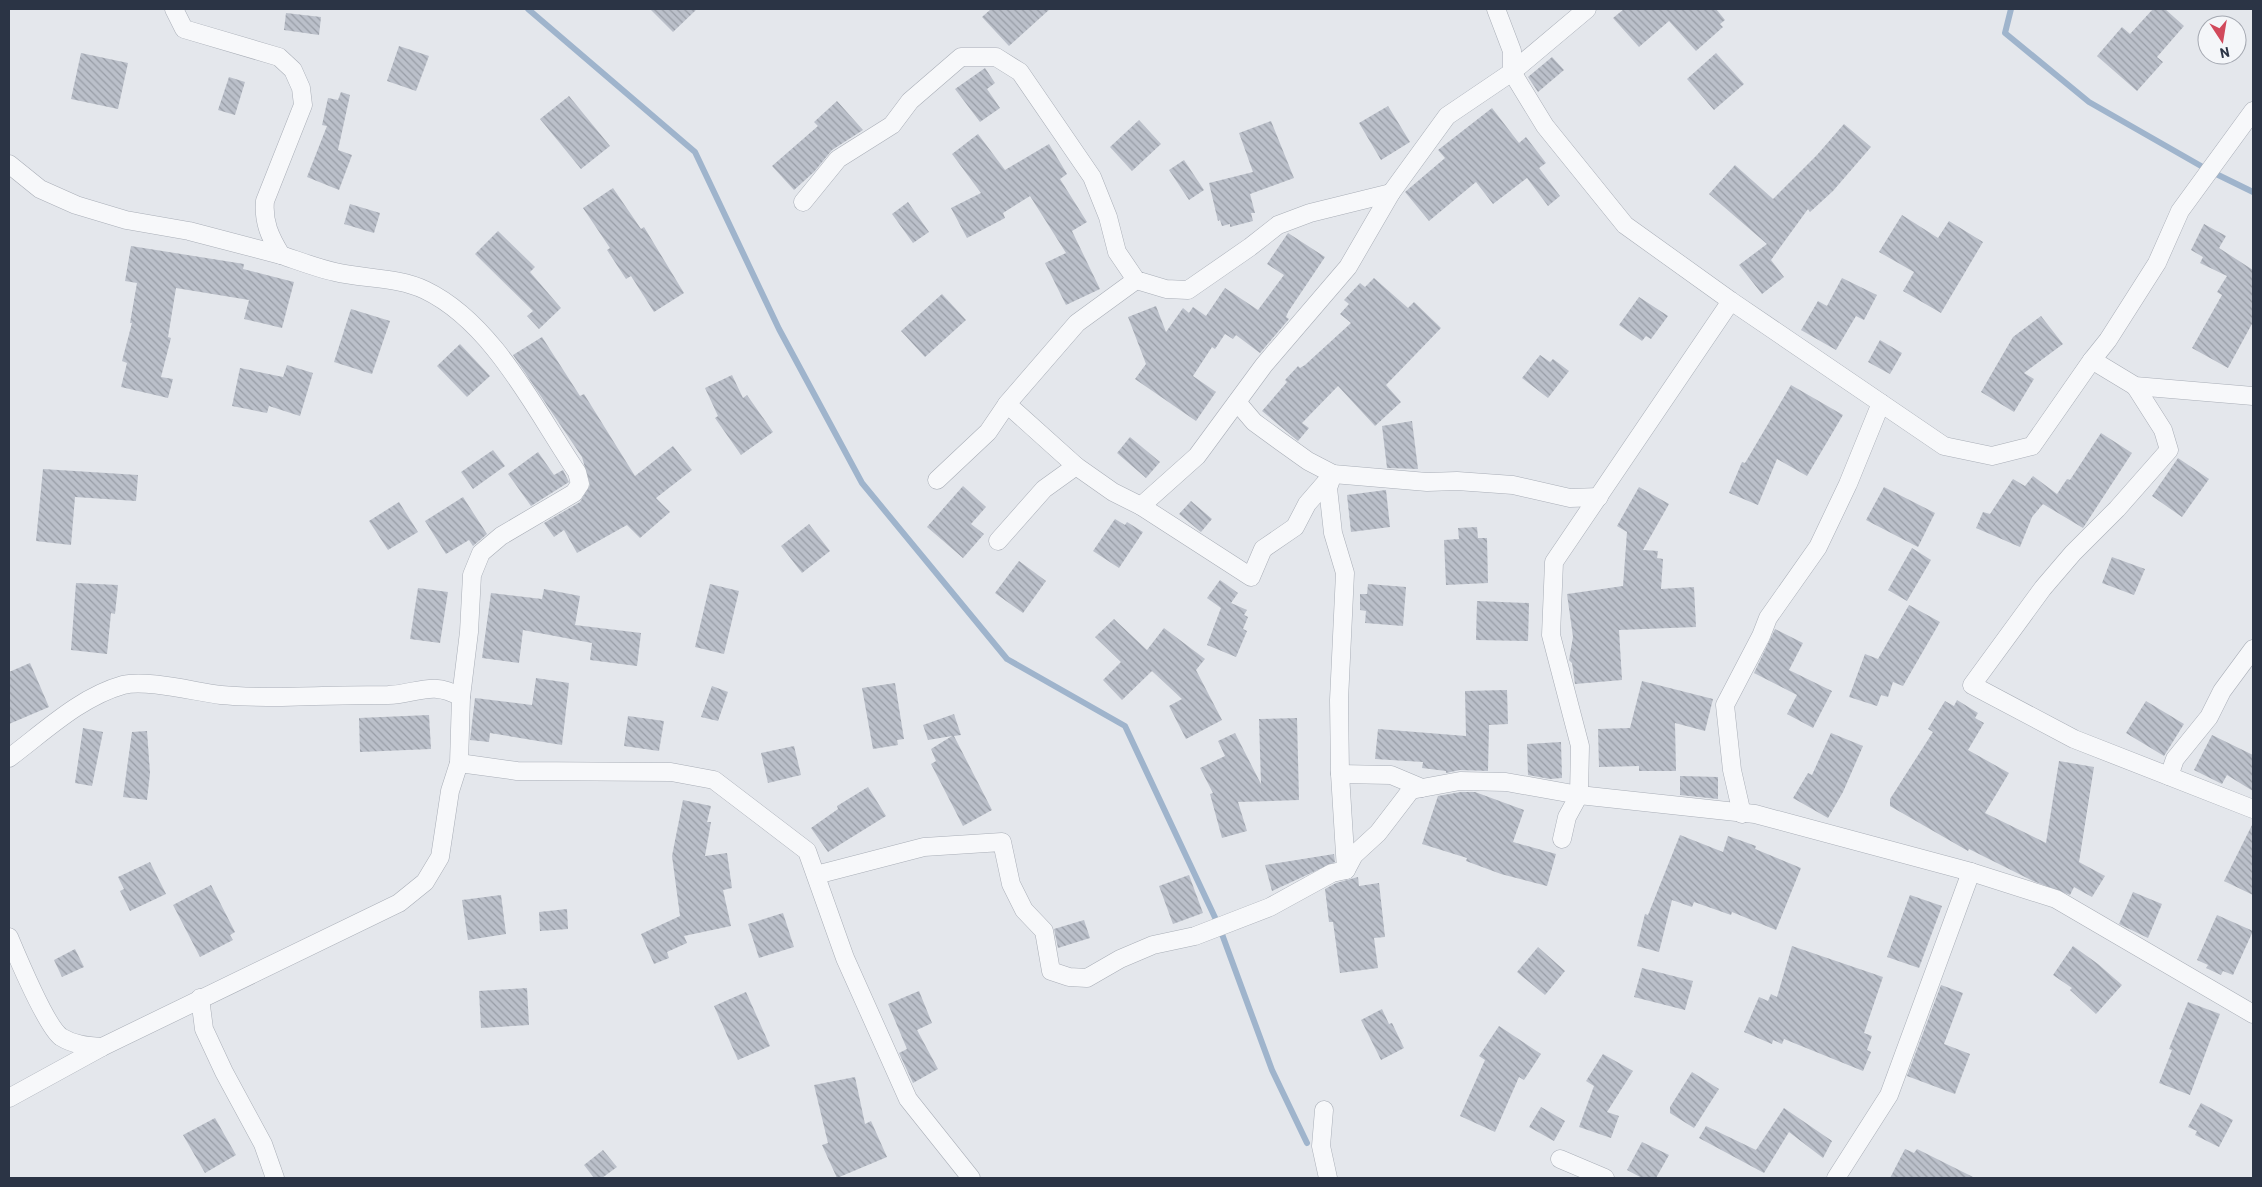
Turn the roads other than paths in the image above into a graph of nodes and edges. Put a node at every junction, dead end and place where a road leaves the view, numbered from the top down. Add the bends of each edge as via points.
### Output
1 (174, 9) edge
2 (1496, 9) edge
3 (1588, 9) edge
4 (1512, 72) junction
5 (2253, 111) edge
6 (9, 164) edge
7 (1392, 193) junction
8 (803, 202) dead end
9 (281, 255) junction
10 (1136, 280) junction
11 (1731, 301) junction
12 (2092, 360) junction
13 (2135, 386) junction
14 (2253, 396) edge
15 (1237, 402) junction
16 (1881, 403) junction
17 (1007, 404) junction
18 (1076, 466) junction
19 (1333, 474) junction
20 (937, 480) dead end
21 (1599, 497) junction
22 (1141, 506) junction
23 (998, 541) dead end
24 (2253, 648) edge
25 (461, 697) junction
26 (9, 758) edge
27 (459, 763) junction
28 (1340, 774) junction
29 (2169, 776) junction
30 (1422, 788) junction
31 (1579, 795) junction
32 (2253, 809) edge
33 (1742, 814) junction
34 (1562, 839) dead end
35 (1346, 870) junction
36 (1970, 872) junction
37 (816, 875) junction
38 (9, 937) edge
39 (200, 998) junction
40 (2253, 1014) edge
41 (102, 1047) junction
42 (9, 1098) edge
43 (1324, 1110) dead end
44 (1560, 1159) dead end
45 (275, 1178) edge
46 (971, 1178) edge
47 (1328, 1178) edge
48 (1605, 1178) edge
49 (1836, 1178) edge

1 - 9 street via 184,29 279,57 293,70 301,88 303,106 265,201 264,217 270,237
2 - 4 street via 1512,51
3 - 4 street
4 - 7 street via 1447,116
4 - 11 street via 1545,126 1625,225
5 - 12 street via 2180,211 2157,263
6 - 9 street via 40,189 76,205 126,220
7 - 10 street via 1310,213 1278,225 1188,290 1166,289
7 - 15 street via 1348,267 1291,332
8 - 10 street via 838,159 892,125 910,101 961,57 996,57 1020,72 1088,171 1108,217 1117,252
9 - 25 street via 336,272 424,290 453,308 492,345 577,472 580,484 574,493 501,536 480,553 472,575
10 - 17 street via 1077,323
11 - 16 street
11 - 21 street
12 - 13 street
12 - 16 street via 2032,446 1992,456 1944,446
13 - 14 street
13 - 29 street via 2163,430 2169,450 2043,588 1972,685 2074,739
15 - 19 street via 1254,422 1280,442
15 - 22 street via 1197,456
16 - 33 street via 1818,548 1768,618 1725,705 1732,770
17 - 18 street
17 - 20 street via 988,432
18 - 22 street via 1113,492
18 - 23 street via 1044,489
19 - 21 street via 1514,485 1570,498
19 - 22 street via 1307,504 1294,527 1263,549 1251,577
19 - 28 street via 1328,488 1333,533 1345,573 1339,700
21 - 31 street via 1554,562 1551,636 1580,746
24 - 29 street via 2222,691 2209,717 2175,759
25 - 26 street via 436,688 390,695 280,697 222,695 126,684 99,694
25 - 27 street
27 - 37 street via 517,771 671,772 714,780 807,851
27 - 39 street via 450,791 440,857 425,882 399,903
28 - 30 street via 1392,775
28 - 35 street
29 - 32 street
30 - 31 street via 1460,781 1506,782
30 - 35 street via 1411,790 1378,833 1354,855
31 - 33 street
31 - 34 street via 1567,817
33 - 36 street via 1755,814
35 - 37 street via 1332,873 1270,907 1195,936 1153,945 1087,978 1051,972 1044,931 1024,910 1011,884 1002,842 924,847
36 - 40 street via 2056,899
36 - 49 street via 1890,1095
37 - 46 street via 845,958 908,1099
38 - 41 street via 31,987 59,1036 76,1045
39 - 41 street
39 - 45 street via 204,1028 263,1144
41 - 42 street
43 - 47 street via 1321,1146
44 - 48 street

